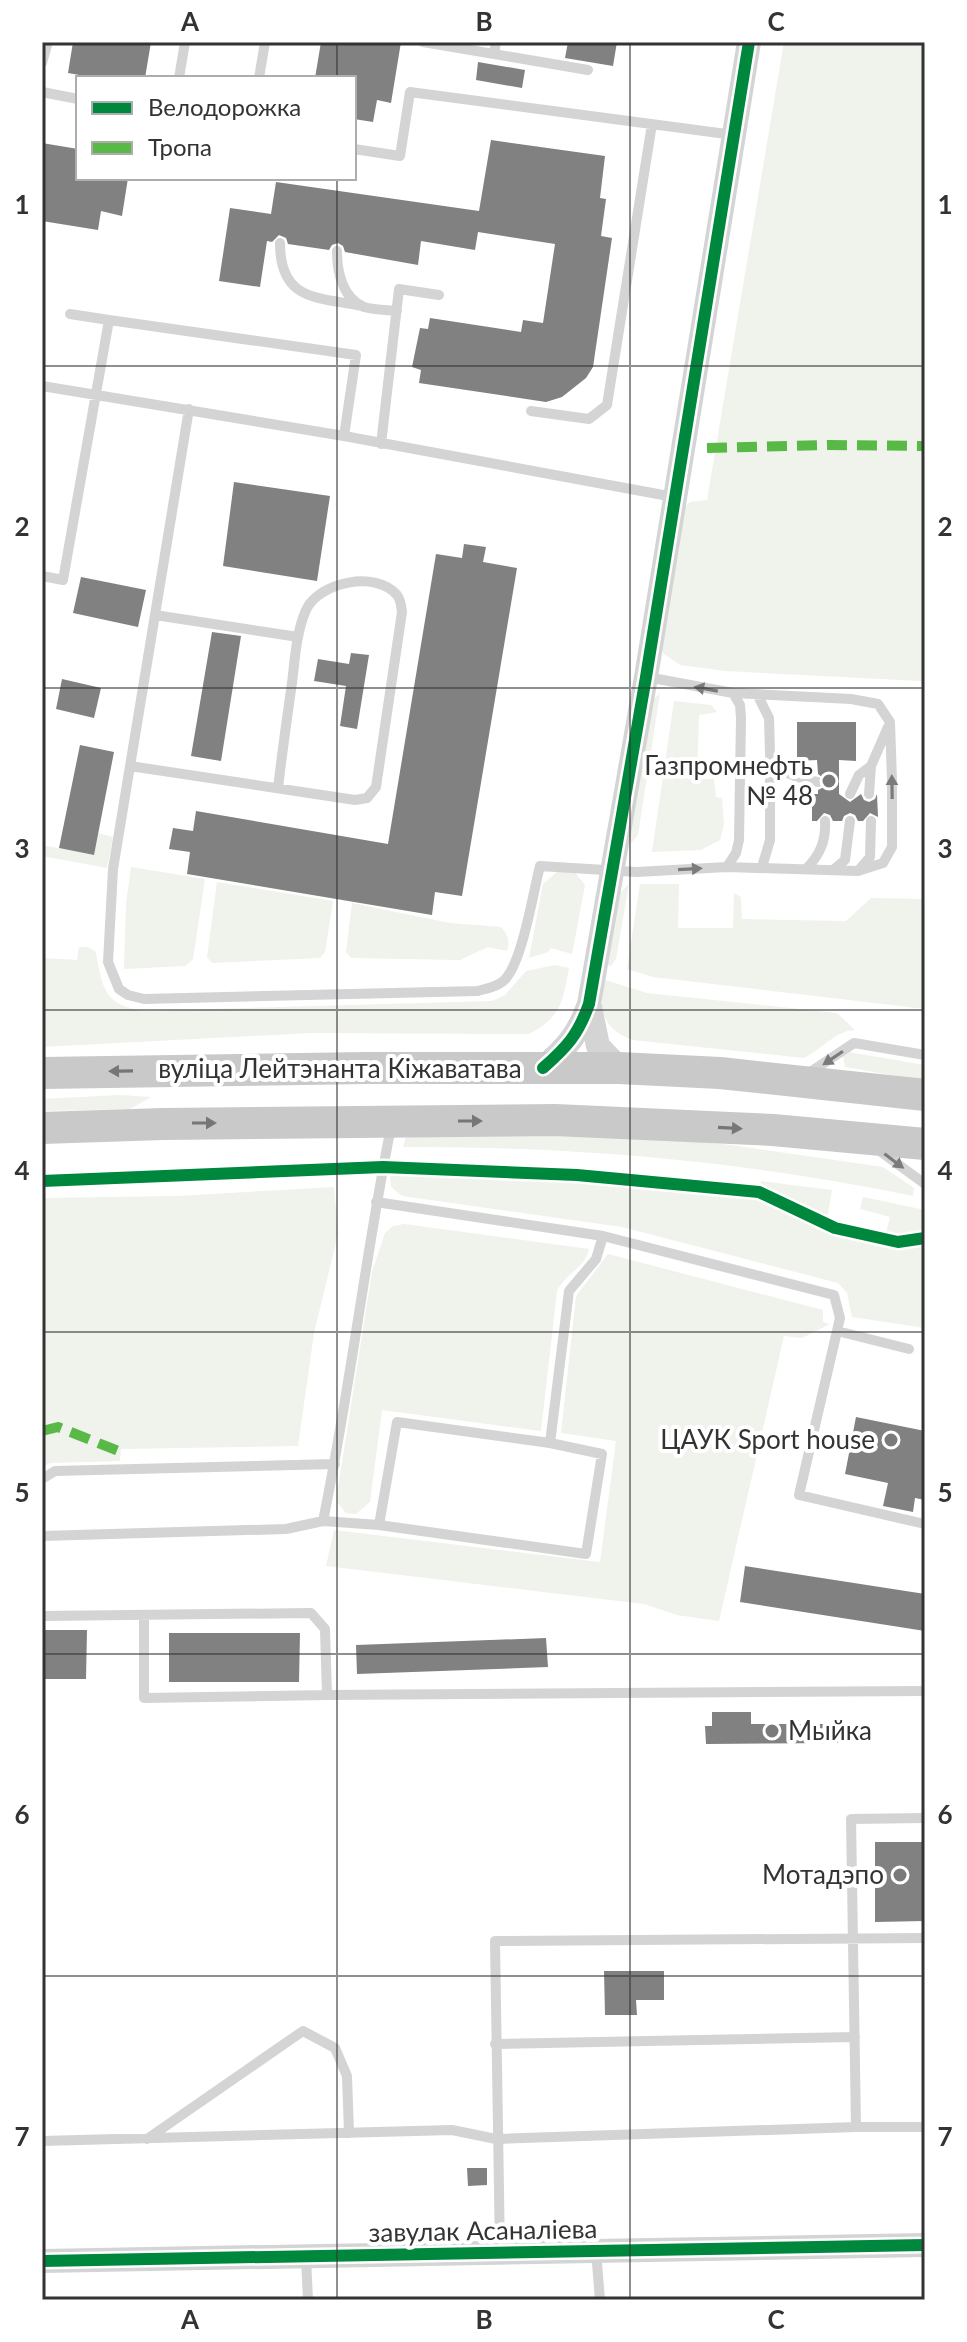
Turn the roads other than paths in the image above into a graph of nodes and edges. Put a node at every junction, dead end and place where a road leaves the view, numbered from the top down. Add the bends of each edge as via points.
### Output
1 (48, 42) edge
2 (185, 42) edge
3 (265, 42) edge
4 (423, 42) edge
5 (749, 42) edge
6 (495, 48) edge
7 (42, 63) edge
8 (588, 70) dead end
9 (179, 76) edge
10 (259, 76) edge
11 (42, 92) edge
12 (76, 99) edge
13 (652, 124) junction
14 (734, 135) junction
15 (356, 149) edge
16 (280, 243) dead end
17 (337, 251) dead end
18 (439, 295) dead end
19 (362, 306) junction
20 (397, 311) junction
21 (70, 314) dead end
22 (109, 320) junction
23 (42, 386) edge
24 (97, 395) junction
25 (189, 409) junction
26 (531, 411) dead end
27 (344, 436) junction
28 (381, 444) junction
29 (674, 497) junction
30 (42, 576) edge
31 (155, 615) junction
32 (298, 637) junction
33 (646, 677) junction
34 (733, 693) junction
35 (758, 696) junction
36 (890, 722) junction
37 (770, 754) junction
38 (130, 766) junction
39 (871, 766) junction
40 (818, 782) dead end
41 (278, 788) junction
42 (850, 794) dead end
43 (869, 794) dead end
44 (825, 821) dead end
45 (850, 821) dead end
46 (871, 821) dead end
47 (727, 867) junction
48 (762, 867) junction
49 (612, 869) junction
50 (806, 869) junction
51 (833, 870) junction
52 (858, 871) junction
53 (589, 1004) junction
54 (925, 1055) edge
55 (543, 1068) junction
56 (619, 1068) junction
57 (42, 1073) edge
58 (798, 1081) junction
59 (925, 1095) edge
60 (392, 1121) junction
61 (42, 1128) edge
62 (863, 1138) junction
63 (925, 1144) edge
64 (925, 1184) edge
65 (376, 1202) junction
66 (603, 1236) junction
67 (837, 1331) junction
68 (909, 1349) dead end
69 (550, 1443) junction
70 (335, 1464) junction
71 (42, 1479) edge
72 (323, 1521) junction
73 (925, 1524) edge
74 (379, 1525) junction
75 (42, 1536) edge
76 (144, 1615) junction
77 (42, 1616) edge
78 (925, 1691) edge
79 (327, 1695) junction
80 (925, 1818) edge
81 (925, 1938) edge
82 (853, 1939) junction
83 (855, 2037) junction
84 (495, 2044) junction
85 (856, 2127) junction
86 (925, 2127) edge
87 (349, 2133) junction
88 (147, 2139) junction
89 (496, 2139) junction
90 (42, 2141) edge
91 (925, 2245) edge
92 (596, 2251) junction
93 (500, 2253) junction
94 (306, 2256) junction
95 (42, 2261) edge
96 (308, 2300) edge
97 (600, 2300) edge

1 - 7 lane
2 - 9 lane
3 - 10 lane
4 - 6 lane
5 - 14 street
6 - 8 lane
11 - 12 lane
13 - 14 lane
13 - 15 lane via 410,92 400,156
13 - 26 lane via 607,405 589,419
14 - 29 street
16 - 19 lane via 284,275 292,286 304,295
17 - 19 lane via 341,282
18 - 20 lane via 399,289
19 - 20 lane
20 - 28 lane
21 - 22 lane
22 - 24 lane
22 - 27 lane via 356,355
23 - 24 lane
24 - 25 lane
24 - 30 lane via 63,580
25 - 27 lane
25 - 31 lane
27 - 28 lane
28 - 29 lane
29 - 33 street
31 - 32 lane
31 - 38 lane
32 - 41 lane
32 - 41 lane via 307,607 342,582 389,587 400,598 376,787 367,798 355,800
34 -> 33 lane
33 - 49 street
34 - 35 lane
34 - 47 lane via 741,718 739,840
35 - 36 lane via 878,704
35 - 37 lane via 769,718
36 - 39 lane
52 -> 36 lane via 883,863 892,847
37 - 40 lane via 783,772
37 - 48 lane via 770,840
38 - 41 lane
38 - 49 lane via 113,869 108,962 119,989 144,999 478,991 507,978 540,866
39 - 42 lane via 859,775
39 - 43 lane
44 - 50 lane via 819,857
45 - 51 lane via 845,860
46 - 52 lane via 870,857
47 - 48 lane
49 -> 47 lane
48 - 50 lane
49 - 53 street
50 - 51 lane
51 - 52 lane
53 - 55 street via 569,1045
53 - 56 street via 598,1046
54 -> 58 lane via 854,1043
55 - 56 main road, вуліца Лейтэнанта Кіжаватава
55 -> 57 main road, вуліца Лейтэнанта Кіжаватава
56 - 58 main road, вуліца Лейтэнанта Кіжаватава
58 - 59 main road, вуліца Лейтэнанта Кіжаватава
61 -> 60 main road, вуліца Лейтэнанта Кіжаватава
60 -> 62 main road, вуліца Лейтэнанта Кіжаватава via 633,1123
60 - 65 lane
62 - 63 main road, вуліца Лейтэнанта Кіжаватава
62 -> 64 lane
65 - 66 lane
65 - 70 lane
66 - 67 lane via 834,1295 840,1318
66 - 69 lane via 596,1259 569,1291
67 - 68 lane
67 - 73 lane via 799,1495
69 - 74 lane via 397,1422
69 - 74 lane via 602,1454 586,1554
70 - 71 lane via 55,1471
70 - 72 lane
72 - 74 lane
72 - 75 lane via 286,1529
76 - 77 lane
76 - 79 lane via 311,1613 325,1629
76 - 79 lane via 144,1698
78 - 79 lane
80 - 82 lane via 851,1819
81 - 82 lane
82 - 83 lane
82 - 84 lane via 495,1941
83 - 84 lane
83 - 85 lane
84 - 89 lane
85 - 86 lane
85 - 89 lane
87 - 88 lane
87 - 88 lane via 347,2076 335,2048 303,2031
87 - 89 lane via 452,2130
88 - 90 lane
89 - 93 lane
91 - 92 street, завулак Асаналіева
92 - 93 street, завулак Асаналіева
92 - 97 lane
93 - 94 street, завулак Асаналіева
94 - 95 street, завулак Асаналіева
94 - 96 lane

